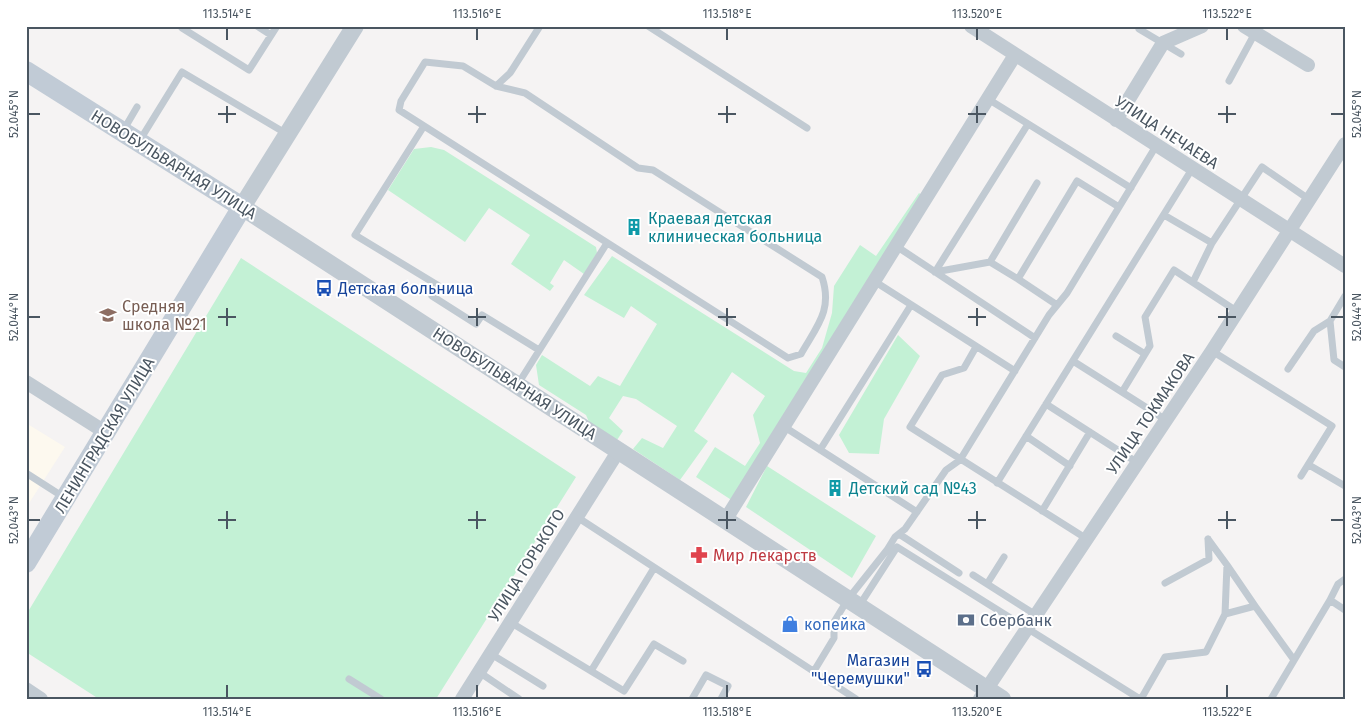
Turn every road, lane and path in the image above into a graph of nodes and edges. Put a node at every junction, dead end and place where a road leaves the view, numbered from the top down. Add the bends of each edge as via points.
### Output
1 (257, 26) edge
2 (277, 26) edge
3 (355, 26) edge
4 (540, 26) edge
5 (648, 26) edge
6 (971, 26) edge
7 (1202, 26) edge
8 (182, 28) dead end
9 (1139, 29) dead end
10 (1250, 30) edge
11 (271, 35) junction
12 (1163, 43) junction
13 (1181, 54) dead end
14 (1015, 55) junction
15 (1308, 65) dead end
16 (26, 71) edge
17 (1229, 81) dead end
18 (496, 86) junction
19 (988, 99) junction
20 (137, 107) dead end
21 (1116, 120) junction
22 (1028, 124) junction
23 (424, 126) junction
24 (807, 128) dead end
25 (287, 134) junction
26 (131, 137) junction
27 (1345, 144) edge
28 (1156, 146) junction
29 (1192, 169) junction
30 (1037, 183) dead end
31 (1131, 188) junction
32 (1239, 200) junction
33 (1310, 200) junction
34 (242, 207) junction
35 (1119, 207) junction
36 (1164, 215) junction
37 (1290, 233) junction
38 (607, 243) junction
39 (1212, 243) junction
40 (896, 246) junction
41 (990, 262) junction
42 (1345, 266) edge
43 (935, 272) junction
44 (1018, 279) junction
45 (874, 281) junction
46 (1193, 282) junction
47 (1345, 296) edge
48 (911, 305) junction
49 (1057, 305) junction
50 (1238, 312) junction
51 (1330, 321) junction
52 (1116, 336) dead end
53 (1035, 338) junction
54 (976, 347) junction
55 (539, 350) junction
56 (1212, 351) junction
57 (1145, 354) junction
58 (1073, 360) junction
59 (1345, 367) edge
60 (1288, 369) dead end
61 (1015, 371) junction
62 (26, 382) edge
63 (518, 385) junction
64 (1122, 392) junction
65 (1046, 404) junction
66 (1166, 420) junction
67 (784, 426) junction
68 (105, 432) junction
69 (1090, 432) junction
70 (1026, 436) junction
71 (619, 450) junction
72 (820, 450) junction
73 (960, 460) junction
74 (1138, 463) junction
75 (1309, 465) junction
76 (1070, 466) junction
77 (26, 473) edge
78 (1301, 476) dead end
79 (997, 482) junction
80 (1345, 486) edge
81 (65, 498) junction
82 (1042, 511) junction
83 (917, 512) junction
84 (577, 517) junction
85 (726, 519) junction
86 (899, 534) junction
87 (1087, 539) junction
88 (1004, 557) dead end
89 (26, 563) edge
90 (1227, 566) junction
91 (654, 568) junction
92 (959, 573) dead end
93 (974, 575) dead end
94 (1345, 579) edge
95 (987, 584) junction
96 (1165, 584) dead end
97 (1330, 600) junction
98 (853, 602) junction
99 (1255, 606) junction
100 (1345, 610) edge
101 (1225, 614) junction
102 (1036, 615) junction
103 (510, 622) junction
104 (1028, 628) junction
105 (490, 654) junction
106 (683, 660) dead end
107 (1294, 660) junction
108 (591, 671) junction
109 (479, 672) junction
110 (814, 672) junction
111 (349, 679) dead end
112 (543, 686) dead end
113 (983, 694) edge
114 (844, 695) edge
115 (1273, 698) edge
116 (380, 699) edge
117 (462, 699) edge
118 (519, 699) edge
119 (692, 699) edge
120 (721, 699) edge
121 (856, 699) edge
122 (1002, 699) edge
123 (1140, 699) edge

1 - 11 lane
2 - 11 lane
3 - 25 street, ЛЕНИНГРАДСКАЯ УЛИЦА
4 - 18 lane via 510,73
5 - 24 lane
6 - 14 street, УЛИЦА НЕЧАЕВА
7 - 12 street
8 - 11 lane via 249,70
9 - 12 lane
10 - 15 street
10 - 17 lane
12 - 13 lane
12 - 21 street
14 - 19 street
14 - 21 street, УЛИЦА НЕЧАЕВА
16 - 26 main road, НОВОБУЛЬВАРНАЯ УЛИЦА
18 - 23 lane via 463,66 425,62 399,110
18 - 38 lane via 525,93 638,168 654,170 822,277 827,292 825,312 801,354 788,358
19 - 22 lane
19 - 40 street
20 - 26 lane
21 - 28 street, УЛИЦА НЕЧАЕВА
22 - 31 lane
22 - 43 lane
23 - 38 lane
23 - 55 lane via 355,236 439,286 432,296 476,324 482,315
25 - 26 lane via 182,72
25 - 34 street, ЛЕНИНГРАДСКАЯ УЛИЦА
26 - 34 main road, НОВОБУЛЬВАРНАЯ УЛИЦА
27 - 33 street, УЛИЦА ТОКМАКОВА
28 - 29 street, УЛИЦА НЕЧАЕВА
28 - 31 lane
29 - 32 street, УЛИЦА НЕЧАЕВА
29 - 36 lane
30 - 41 lane
31 - 35 lane
32 - 33 lane via 1262,167
32 - 37 street, УЛИЦА НЕЧАЕВА
32 - 39 lane
33 - 37 street, УЛИЦА ТОКМАКОВА
34 - 63 street, НОВОБУЛЬВАРНАЯ УЛИЦА
34 - 68 main road, ЛЕНИНГРАДСКАЯ УЛИЦА
35 - 44 lane via 1077,181
35 - 49 lane
36 - 39 lane
36 - 58 lane
37 - 42 street, УЛИЦА НЕЧАЕВА
37 - 50 street, УЛИЦА ТОКМАКОВА
38 - 55 lane
39 - 46 lane
40 - 43 lane
40 - 45 street
41 - 43 lane
41 - 44 lane
43 - 53 lane
44 - 49 lane
45 - 48 lane
45 - 67 street
46 - 50 lane
46 - 57 lane via 1174,270 1145,317 1150,346
47 - 51 lane
48 - 54 lane
48 - 72 lane
49 - 53 lane
50 - 56 street, УЛИЦА ТОКМАКОВА
51 - 59 lane via 1334,360
51 - 60 lane via 1314,331
52 - 57 lane
53 - 61 lane
54 - 61 lane
54 - 73 lane via 964,368 942,375 910,427
55 - 63 lane
56 - 66 street, УЛИЦА ТОКМАКОВА
56 - 75 lane via 1332,426
57 - 64 lane
58 - 64 lane
58 - 65 lane
61 - 73 lane
62 - 68 street
63 - 71 street, НОВОБУЛЬВАРНАЯ УЛИЦА
64 - 66 lane
65 - 69 lane
65 - 70 lane
66 - 74 street, УЛИЦА ТОКМАКОВА
67 - 72 lane
67 - 85 street
68 - 81 main road, ЛЕНИНГРАДСКАЯ УЛИЦА
69 - 74 lane
69 - 76 lane
70 - 76 lane
70 - 79 lane
71 - 84 street, УЛИЦА ГОРЬКОГО
71 - 85 street, НОВОБУЛЬВАРНАЯ УЛИЦА
72 - 83 lane
73 - 79 lane
73 - 83 lane via 946,470
74 - 87 street, УЛИЦА ТОКМАКОВА
75 - 78 lane
75 - 80 lane
76 - 82 lane
77 - 81 lane
79 - 82 lane
81 - 89 main road, ЛЕНИНГРАДСКАЯ УЛИЦА
82 - 87 lane
83 - 86 lane
84 - 91 lane
84 - 103 street, УЛИЦА ГОРЬКОГО
85 - 98 street, НОВОБУЛЬВАРНАЯ УЛИЦА
86 - 92 lane
86 - 98 lane
87 - 102 street, УЛИЦА ТОКМАКОВА
88 - 95 lane
90 - 96 lane via 1208,539 1209,559
90 - 99 lane
90 - 101 lane
91 - 108 lane
91 - 110 lane
93 - 95 lane
94 - 97 lane via 1338,584
95 - 102 lane
97 - 100 lane
97 - 107 lane
98 - 104 lane via 897,547
98 - 110 lane via 834,622 834,638
98 - 113 street, НОВОБУЛЬВАРНАЯ УЛИЦА
99 - 101 lane
99 - 107 lane
101 - 123 lane via 1206,652 1165,657
102 - 104 street, УЛИЦА ТОКМАКОВА
103 - 105 street, УЛИЦА ГОРЬКОГО
103 - 108 lane
104 - 113 street, УЛИЦА ТОКМАКОВА
104 - 123 lane
105 - 109 street, УЛИЦА ГОРЬКОГО
105 - 112 lane
106 - 108 lane via 654,644 624,691
107 - 115 lane
109 - 117 street, УЛИЦА ГОРЬКОГО
109 - 118 lane
110 - 114 lane
111 - 116 lane
113 - 122 street, НОВОБУЛЬВАРНАЯ УЛИЦА
114 - 121 lane
119 - 120 lane via 706,675 728,686

